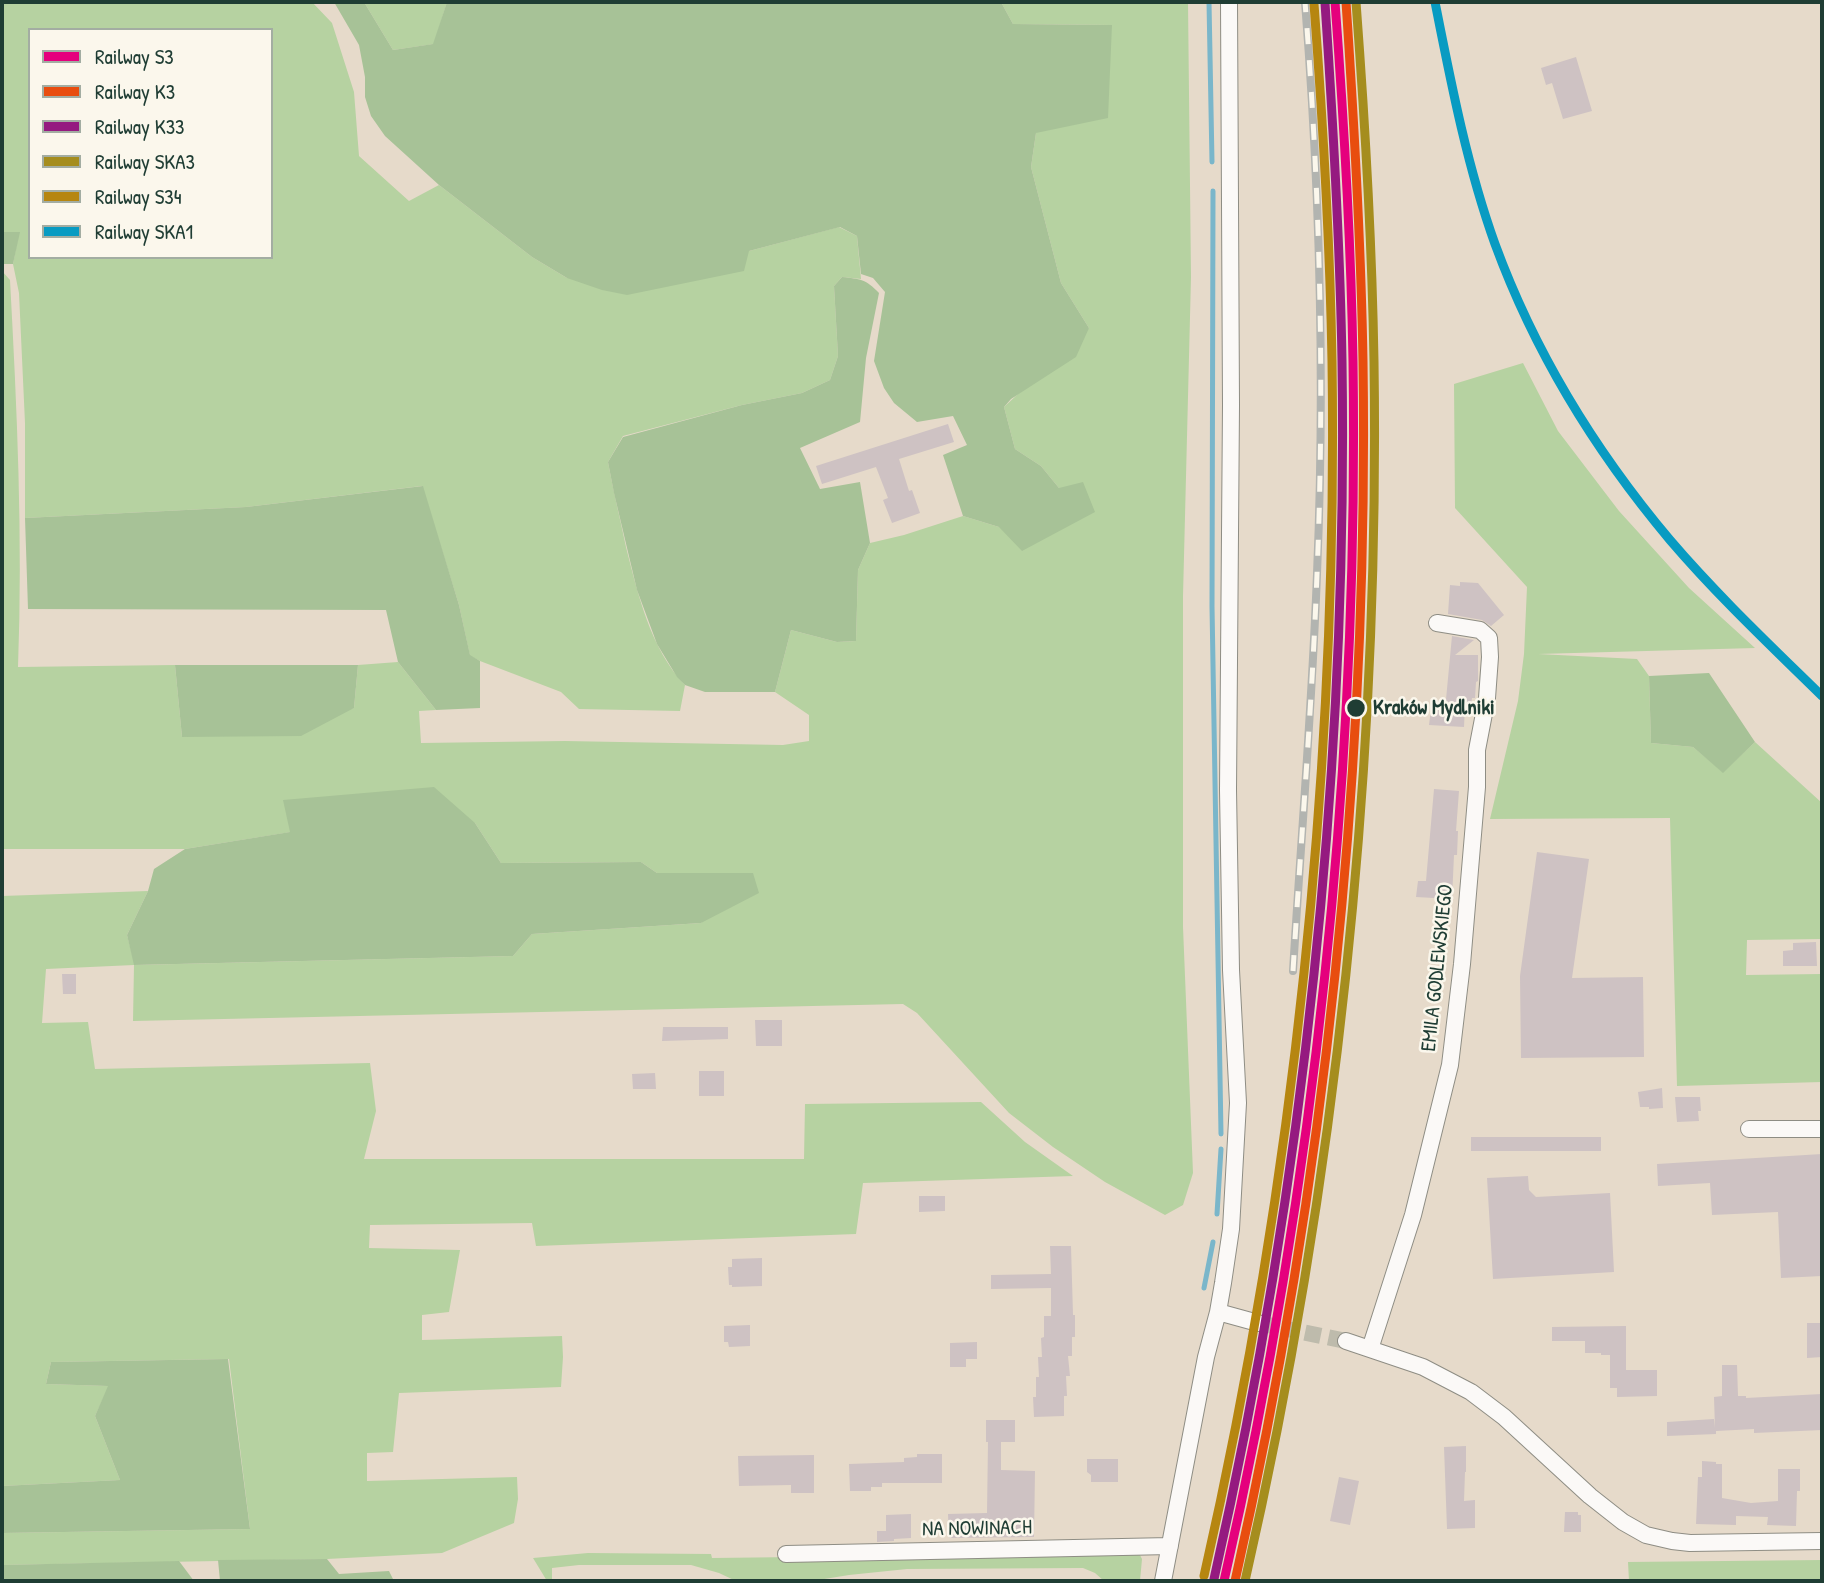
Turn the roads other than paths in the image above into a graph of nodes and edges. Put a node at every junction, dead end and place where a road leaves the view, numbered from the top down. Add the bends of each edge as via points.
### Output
1 (1229, 2) edge
2 (1437, 623) dead end
3 (1749, 1129) dead end
4 (1822, 1129) edge
5 (1218, 1311) junction
6 (1258, 1323) tunnel mouth
7 (1346, 1341) tunnel mouth
8 (1370, 1349) junction
9 (1822, 1541) edge
10 (1170, 1546) junction
11 (786, 1554) dead end
12 (1163, 1581) edge

1 - 5 street via 1228,790 1238,1102 1231,1229
2 - 8 street, EMILA GODLEWSKIEGO via 1480,630 1489,638 1487,698 1477,750 1450,1065 1413,1215
3 - 4 street
5 - 6 street
5 - 10 street
7 - 8 street
8 - 9 street via 1423,1367 1471,1392 1590,1496 1646,1535 1690,1543
10 - 11 street, NA NOWINACH
10 - 12 street

